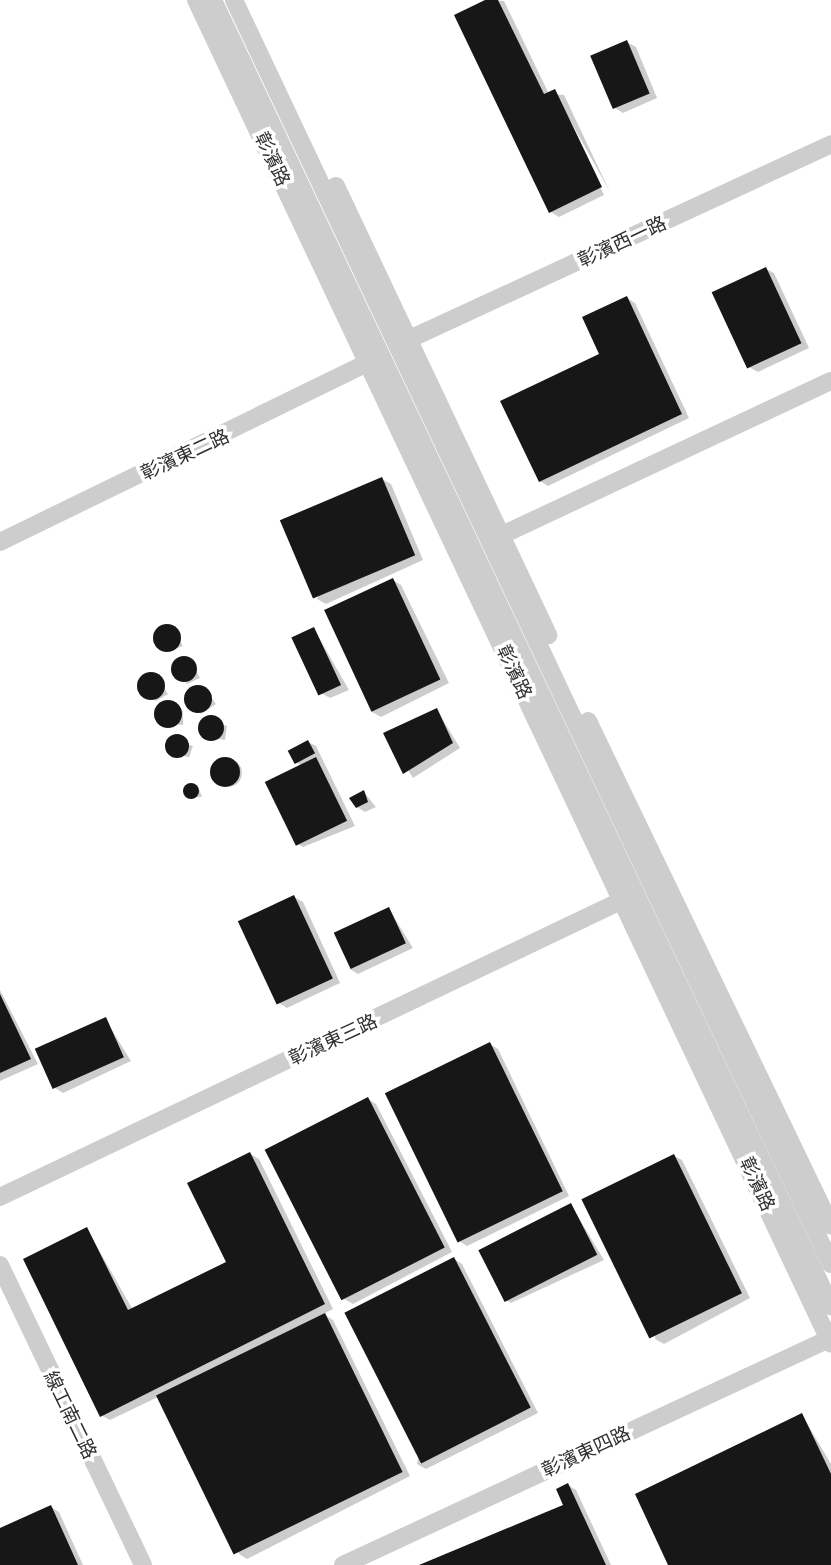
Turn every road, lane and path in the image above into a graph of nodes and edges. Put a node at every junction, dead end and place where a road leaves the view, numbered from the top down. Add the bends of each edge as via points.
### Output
1 (196, 0) edge
2 (213, 0) edge
3 (234, 0) edge
4 (246, 0) edge
5 (831, 144) edge
6 (404, 341) junction
7 (374, 360) junction
8 (831, 381) edge
9 (502, 535) junction
10 (0, 542) edge
11 (657, 882) junction
12 (629, 898) junction
13 (0, 1197) edge
14 (831, 1226) edge
15 (831, 1264) edge
16 (0, 1265) edge
17 (831, 1306) edge
18 (830, 1341) edge
19 (143, 1565) edge
20 (343, 1565) edge

1 - 7 street, 彰濱路
2 - 7 street, 彰濱路
3 - 6 street, 彰濱路
4 - 6 street, 彰濱路
5 - 6 street, 彰濱西一路
6 - 7 street, 彰濱西一路
6 - 9 street, 彰濱路
6 - 11 street, 彰濱路
7 - 10 street, 彰濱東二路
7 - 12 street, 彰濱路
8 - 9 street
9 - 11 street, 彰濱路
11 - 12 street, 彰濱東三路
11 - 14 street, 彰濱路
11 - 15 street, 彰濱路
12 - 13 street, 彰濱東三路
12 - 17 street, 彰濱路
12 - 18 street, 彰濱路
16 - 19 street, 線工南二路
18 - 20 street, 彰濱東四路

